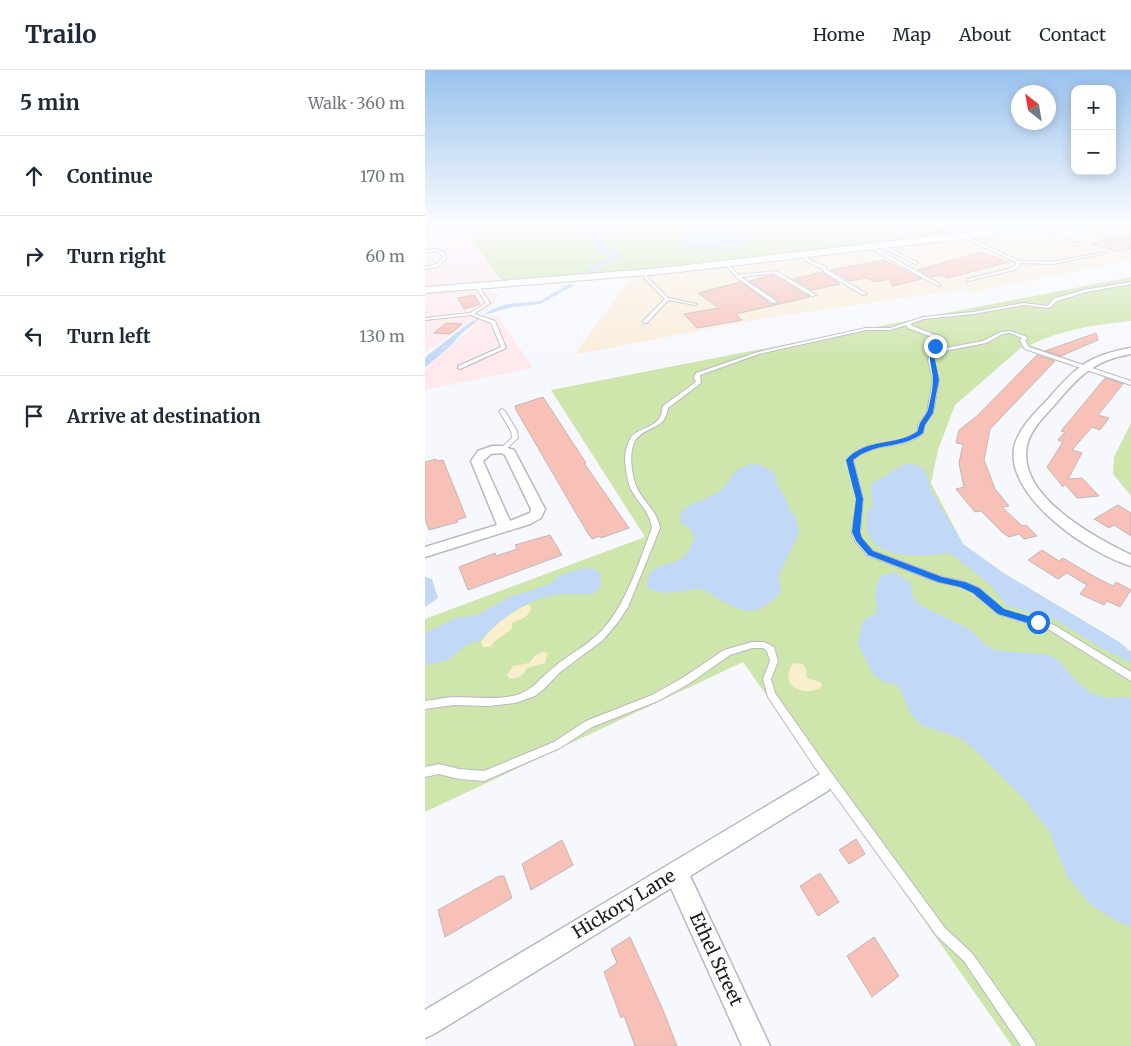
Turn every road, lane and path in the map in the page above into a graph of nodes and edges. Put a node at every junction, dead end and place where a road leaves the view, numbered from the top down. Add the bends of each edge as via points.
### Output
1 (669, 270) edge
2 (732, 270) edge
3 (825, 270) edge
4 (830, 270) edge
5 (911, 270) edge
6 (1011, 270) edge
7 (644, 272) junction
8 (737, 276) junction
9 (968, 280) dead end
10 (1131, 283) edge
11 (857, 284) dead end
12 (939, 284) dead end
13 (477, 286) junction
14 (425, 290) edge
15 (865, 294) dead end
16 (814, 295) dead end
17 (667, 299) junction
18 (775, 302) dead end
19 (695, 304) dead end
20 (471, 314) junction
21 (425, 320) edge
22 (645, 322) dead end
23 (906, 323) junction
24 (1131, 351) edge
25 (932, 352) junction
26 (460, 367) dead end
27 (1083, 367) junction
28 (1131, 383) edge
29 (502, 411) dead end
30 (503, 449) junction
31 (506, 528) junction
32 (425, 552) edge
33 (1131, 561) edge
34 (1131, 677) edge
35 (425, 705) edge
36 (425, 772) edge
37 (822, 782) dead end
38 (676, 872) junction
39 (425, 1025) edge
40 (756, 1046) edge
41 (1029, 1046) edge

1 - 7 street
2 - 8 lane
3 - 15 lane
4 - 11 lane
5 - 12 lane
6 - 9 lane
7 - 13 street
7 - 17 lane
8 - 16 lane via 775,272
8 - 18 lane
10 - 23 lane via 1085,291 1055,300 1049,307 1024,304
13 - 14 street
13 - 20 lane via 488,303
17 - 19 lane
17 - 22 lane
20 - 21 lane
20 - 26 lane via 493,322 504,348
23 - 25 lane via 934,336 936,341
23 - 35 lane via 890,329 866,329 765,351 698,374 699,382 665,406 661,422 638,433 629,448 634,488 654,515 656,528 624,607 615,620 600,638 532,692 515,699
24 - 27 street via 1106,356
25 - 27 lane via 984,342 1010,332 1025,338 1022,340 1027,348
25 - 34 lane via 936,380 930,413 921,425 921,432 910,440 862,450 849,460 860,499 856,522 859,539 871,553 941,580 962,584 976,590 1001,612 1051,627
27 - 28 lane
27 - 33 street via 1029,429 1020,454 1023,470 1038,496 1063,521 1093,542
29 - 30 lane via 515,438
30 - 31 street via 481,454 477,461
30 - 31 street via 510,453 538,509 532,518
31 - 32 street
36 - 41 lane via 439,769 484,776 557,745 589,724 655,698 727,652 764,645 771,649 774,661 767,679 771,694 941,932 968,957
37 - 38 street, Hickory Lane
38 - 39 street, Hickory Lane
38 - 40 street, Ethel Street

